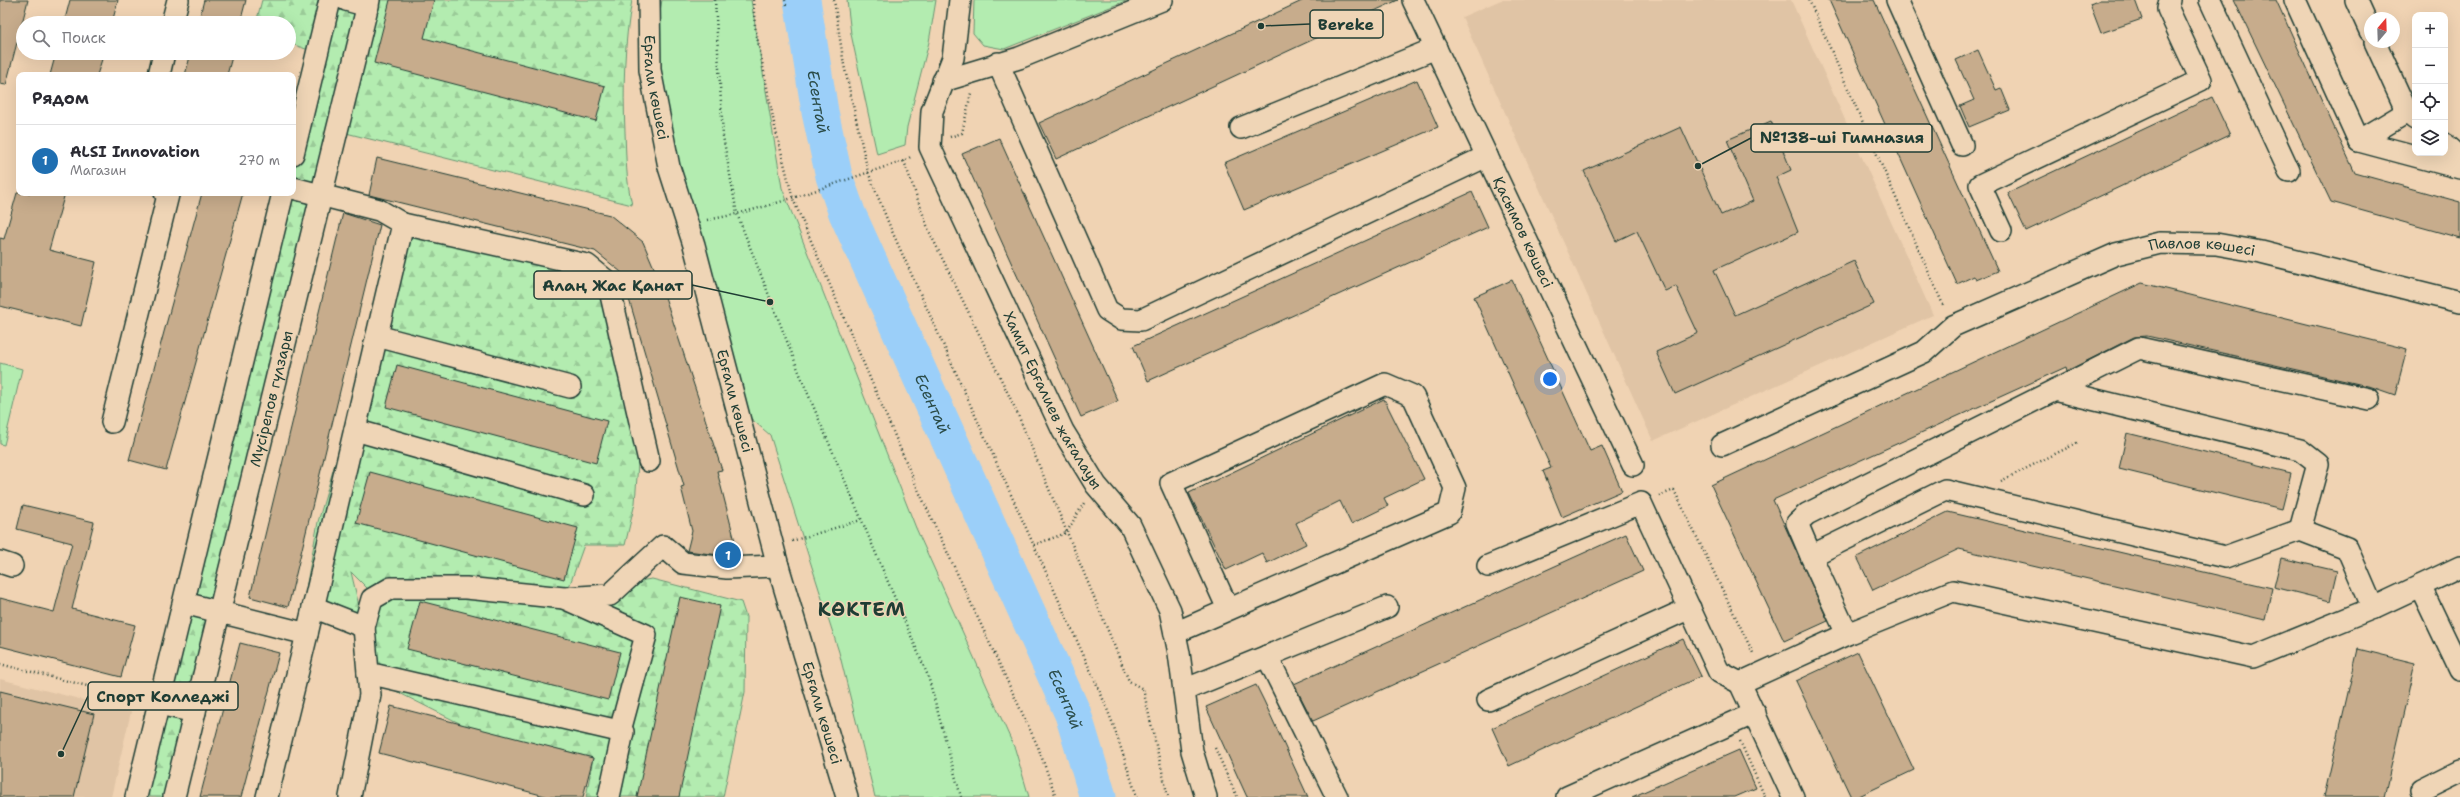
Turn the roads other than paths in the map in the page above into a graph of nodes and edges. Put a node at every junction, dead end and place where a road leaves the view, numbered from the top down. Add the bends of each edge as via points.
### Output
1 (178, 0) edge
2 (330, 0) edge
3 (346, 0) edge
4 (649, 0) edge
5 (960, 0) edge
6 (1162, 0) edge
7 (1413, 0) edge
8 (1897, 0) edge
9 (2170, 0) edge
10 (2210, 0) edge
11 (2296, 0) edge
12 (2356, 0) edge
13 (369, 3) edge
14 (174, 16) edge
15 (2364, 18) edge
16 (1436, 48) junction
17 (2378, 48) edge
18 (162, 60) edge
19 (998, 64) junction
20 (160, 72) edge
21 (943, 81) junction
22 (2411, 115) edge
23 (1241, 128) dead end
24 (2359, 140) junction
25 (296, 142) edge
26 (1962, 146) dead end
27 (2448, 147) edge
28 (1487, 156) junction
29 (2460, 157) edge
30 (2460, 168) edge
31 (2289, 171) dead end
32 (296, 189) edge
33 (321, 195) junction
34 (168, 196) edge
35 (282, 196) edge
36 (403, 224) junction
37 (2001, 231) dead end
38 (2460, 302) edge
39 (377, 336) junction
40 (570, 387) dead end
41 (2056, 390) junction
42 (2369, 399) dead end
43 (112, 422) dead end
44 (354, 430) junction
45 (1722, 445) dead end
46 (649, 461) dead end
47 (1632, 466) dead end
48 (584, 495) dead end
49 (2300, 530) junction
50 (1811, 556) junction
51 (778, 566) junction
52 (1488, 566) dead end
53 (2460, 567) edge
54 (2420, 586) junction
55 (564, 598) junction
56 (184, 603) junction
57 (313, 607) junction
58 (1387, 607) dead end
59 (1690, 608) junction
60 (2373, 608) junction
61 (1228, 610) junction
62 (220, 612) junction
63 (364, 627) junction
64 (1175, 633) junction
65 (307, 634) junction
66 (1847, 634) junction
67 (1267, 656) junction
68 (2460, 670) edge
69 (368, 673) junction
70 (1740, 682) junction
71 (1184, 690) junction
72 (1488, 700) dead end
73 (159, 704) junction
74 (195, 712) junction
75 (1755, 714) junction
76 (620, 731) junction
77 (2460, 771) edge
78 (2422, 790) dead end
79 (841, 794) edge
80 (136, 797) edge
81 (174, 797) edge
82 (268, 797) edge
83 (350, 797) edge
84 (609, 797) edge
85 (1206, 797) edge
86 (1337, 797) edge
87 (1567, 797) edge
88 (1793, 797) edge

1 - 14 street
2 - 25 street
3 - 13 street
4 - 51 street, Ерғали көшесі via 650,70 669,167 732,385
5 - 21 street, Хамит Ерғалиев жағалауы via 953,58
6 - 19 street via 1019,58
7 - 16 street, Қасымов көшесі
8 - 26 street
9 - 37 street via 2168,9 2201,80 1980,185
10 - 31 street
11 - 24 street
12 - 15 street
13 - 33 street, Мүсірепов гүлзары
16 - 23 street
16 - 28 street, Қасымов көшесі
17 - 22 street
18 - 20 street
19 - 21 street
19 - 28 street via 1107,310 1121,319 1142,320
21 - 64 street, Хамит Ерғалиев жағалауы via 932,111 930,147 1063,431 1096,484 1130,525 1170,610
22 - 24 street
24 - 30 street
27 - 29 street
28 - 47 street, Қасымов көшесі
32 - 33 street
33 - 36 street via 379,210
33 - 62 street, Мүсірепов гүлзары
34 - 43 street
35 - 56 street
36 - 39 street
36 - 46 street via 587,265 608,282
38 - 45 street, Павлов көшесі via 2261,252 2216,244 2160,243 2116,254 1953,326 1924,352
39 - 40 street
39 - 44 street
41 - 42 street via 2139,348
41 - 49 street via 2300,450 2318,464
41 - 50 street via 1806,514 1797,523
44 - 48 street
44 - 57 street
49 - 50 street via 2225,557 1945,490
49 - 60 street via 2348,548
50 - 66 street
51 - 55 street via 726,568 683,563 663,546 610,595
51 - 79 street, Ерғали көшесі
52 - 59 street via 1641,503
53 - 54 street
54 - 60 street
54 - 68 street
55 - 63 street via 466,588 391,588 372,599
55 - 76 street via 646,635
56 - 62 street
56 - 73 street
57 - 63 street
57 - 65 street
58 - 67 street
59 - 70 street via 1720,672
59 - 72 street
60 - 66 street via 2253,657 1953,591
61 - 61 street via 1449,513 1455,488 1413,396 1385,384 1172,483
61 - 64 street
62 - 65 street
62 - 74 street, Мүсірепов гүлзары
63 - 69 street
64 - 71 street, Хамит Ерғалиев жағалауы
65 - 82 street
66 - 70 street
67 - 71 street
67 - 86 street
69 - 76 street
69 - 83 street via 370,695
70 - 75 street
71 - 85 street, Хамит Ерғалиев жағалауы via 1192,751
73 - 74 street
73 - 80 street
74 - 81 street, Мүсірепов гүлзары
75 - 87 street
75 - 88 street
76 - 84 street via 623,732
77 - 78 street

